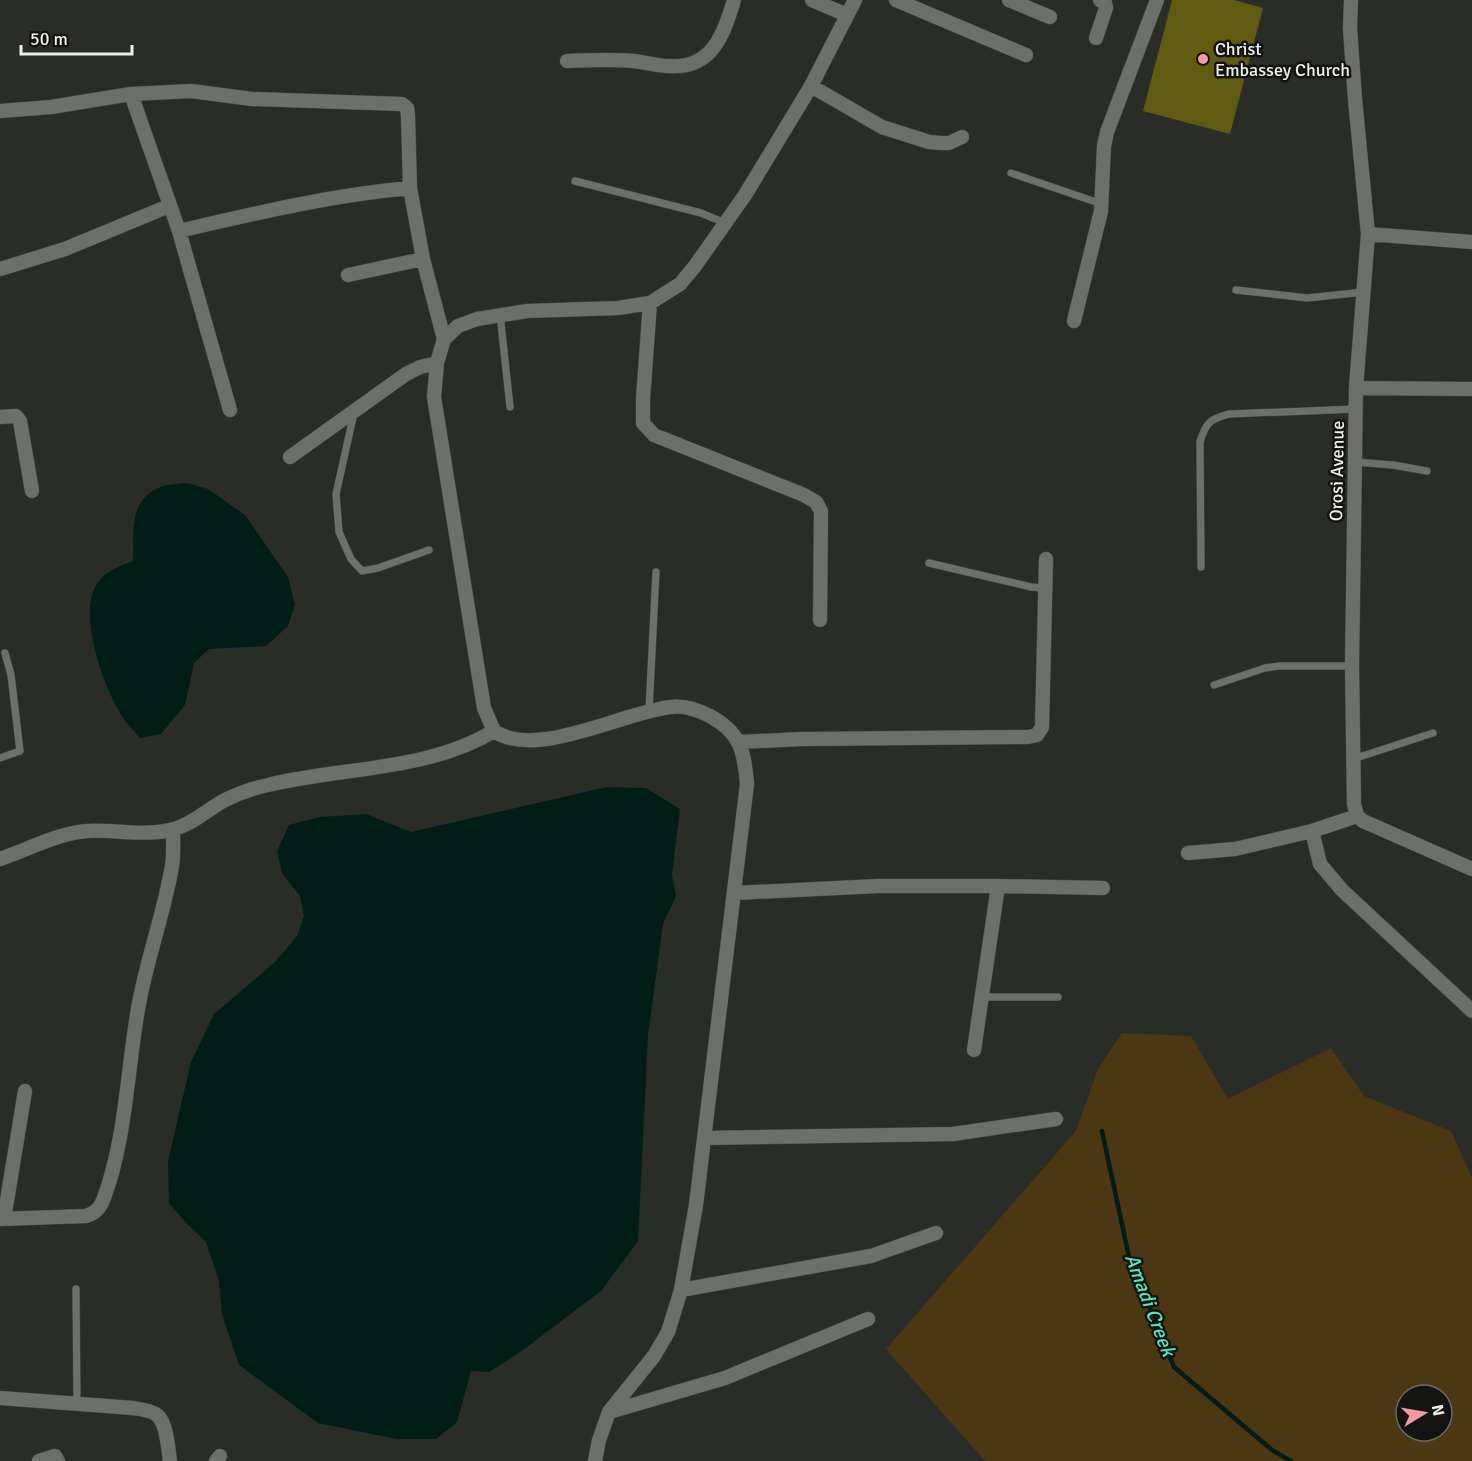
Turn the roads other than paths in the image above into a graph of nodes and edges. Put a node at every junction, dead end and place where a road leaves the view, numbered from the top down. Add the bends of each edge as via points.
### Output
1 (734, 0) edge
2 (812, 0) edge
3 (855, 0) edge
4 (896, 0) edge
5 (1009, 0) edge
6 (1100, 0) edge
7 (1156, 0) edge
8 (1351, 0) edge
9 (846, 15) junction
10 (1050, 17) dead end
11 (1096, 38) dead end
12 (1026, 55) dead end
13 (567, 61) dead end
14 (811, 86) junction
15 (131, 94) junction
16 (0, 111) edge
17 (962, 137) dead end
18 (1011, 173) dead end
19 (575, 181) dead end
20 (410, 188) junction
21 (1102, 204) junction
22 (169, 206) junction
23 (725, 223) junction
24 (179, 231) junction
25 (1368, 234) junction
26 (1472, 242) edge
27 (423, 259) junction
28 (0, 269) edge
29 (348, 275) dead end
30 (1236, 290) dead end
31 (1364, 292) junction
32 (650, 303) junction
33 (500, 314) junction
34 (1074, 321) dead end
35 (444, 339) junction
36 (437, 363) junction
37 (1356, 388) junction
38 (1472, 389) edge
39 (510, 407) dead end
40 (1356, 409) junction
41 (230, 410) dead end
42 (354, 410) junction
43 (0, 417) edge
44 (290, 457) dead end
45 (1355, 462) junction
46 (1427, 471) dead end
47 (32, 491) dead end
48 (429, 550) dead end
49 (1046, 559) dead end
50 (929, 563) dead end
51 (1201, 567) dead end
52 (656, 572) dead end
53 (1045, 588) junction
54 (820, 620) dead end
55 (5, 652) dead end
56 (1352, 666) junction
57 (1214, 685) dead end
58 (649, 711) junction
59 (494, 731) junction
60 (1433, 733) dead end
61 (739, 742) junction
62 (0, 758) edge
63 (1353, 759) junction
64 (1357, 816) junction
65 (173, 829) junction
66 (1312, 831) junction
67 (1188, 853) dead end
68 (0, 859) edge
69 (1472, 869) edge
70 (998, 885) junction
71 (1103, 888) dead end
72 (734, 893) junction
73 (982, 997) junction
74 (1058, 997) dead end
75 (1472, 1011) edge
76 (974, 1050) dead end
77 (25, 1091) dead end
78 (1056, 1119) dead end
79 (704, 1138) junction
80 (2, 1219) edge
81 (936, 1233) dead end
82 (76, 1289) dead end
83 (681, 1290) junction
84 (868, 1319) dead end
85 (0, 1398) edge
86 (77, 1402) junction
87 (609, 1413) junction
88 (39, 1461) edge
89 (58, 1461) edge
90 (170, 1461) edge
91 (596, 1461) edge

1 - 13 street via 716,44 703,60 689,66
2 - 9 street
3 - 9 street
4 - 12 street
5 - 10 street
6 - 11 street via 1106,8
7 - 21 street via 1107,132
8 - 25 street, Orosi Avenue via 1355,99
9 - 14 street
14 - 17 street via 882,127 940,143
14 - 23 street
15 - 16 street
15 - 20 street via 191,92 252,99 402,104 408,116
15 - 22 street
18 - 21 lane
19 - 23 lane via 701,213
20 - 24 street via 313,201
20 - 27 street
21 - 34 street
22 - 24 street
22 - 28 street via 65,249
23 - 32 street via 680,284
24 - 41 street
25 - 26 street
25 - 31 street, Orosi Avenue
27 - 29 street
27 - 35 street
30 - 31 lane via 1300,298
31 - 37 street, Orosi Avenue
32 - 33 street
32 - 54 street via 643,423 654,435 816,502 821,511
33 - 35 street via 458,326
33 - 39 lane
35 - 36 street
36 - 42 street via 406,374
36 - 59 street via 434,398 447,483 484,708
37 - 38 street
37 - 40 street, Orosi Avenue
40 - 45 street, Orosi Avenue
40 - 51 lane via 1230,414 1210,421 1200,442
42 - 44 street
42 - 48 lane via 336,494 339,532 351,559 362,571
43 - 47 street via 16,416 20,422
45 - 46 lane
45 - 56 street, Orosi Avenue
49 - 53 street
50 - 53 lane
52 - 58 lane
53 - 61 street via 1042,727 1035,736
55 - 62 lane via 20,751
56 - 57 lane via 1279,666
56 - 63 street, Orosi Avenue
58 - 59 street via 547,739 510,739
58 - 61 street via 673,706 697,710 719,721
59 - 65 street via 449,752 249,790
60 - 63 lane
61 - 72 street via 747,784
63 - 64 street, Orosi Avenue
64 - 66 street
64 - 69 street via 1371,826
65 - 68 street via 84,831
65 - 80 street via 172,865 138,1006 123,1130 104,1198 98,1209 86,1216
66 - 67 street via 1235,849
66 - 75 street via 1320,864 1342,890
70 - 71 street
70 - 72 street
70 - 73 street
72 - 79 street
73 - 74 lane
73 - 76 street
77 - 80 street
78 - 79 street via 953,1134
79 - 83 street
81 - 83 street via 871,1256
82 - 86 lane
83 - 87 street via 668,1332 654,1356
84 - 87 street via 725,1378
85 - 86 street
86 - 90 street via 158,1415
87 - 91 street
88 - 89 street via 55,1456

